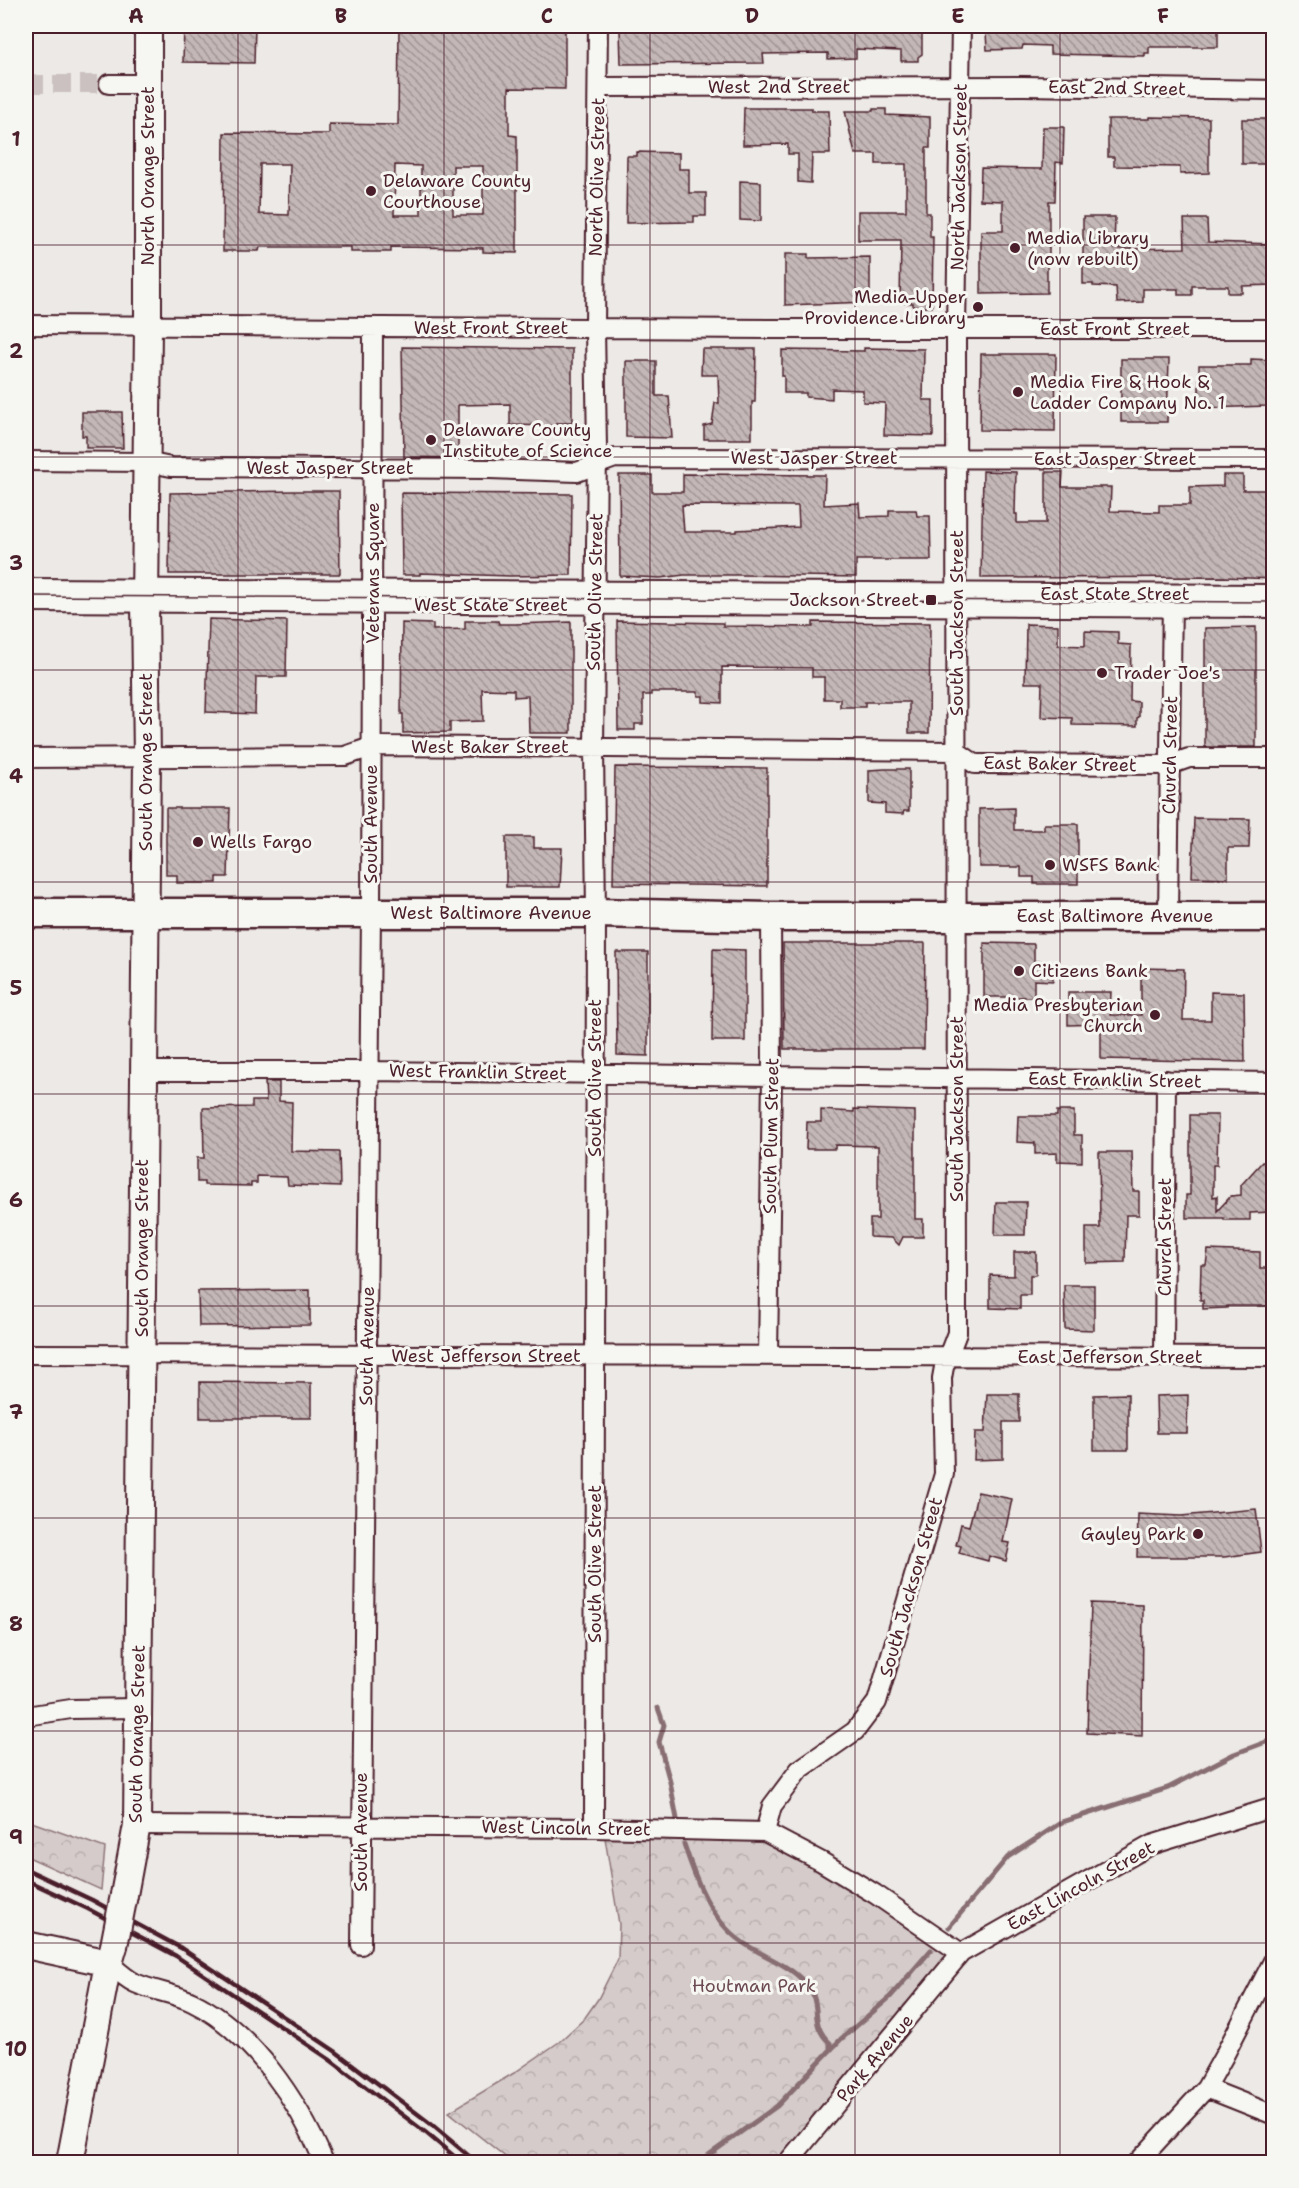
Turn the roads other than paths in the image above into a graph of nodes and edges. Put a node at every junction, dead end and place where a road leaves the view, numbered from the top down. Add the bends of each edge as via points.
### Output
1 (148, 26) edge
2 (598, 26) edge
3 (962, 26) edge
4 (109, 84) tunnel mouth
5 (147, 84) junction
6 (598, 87) junction
7 (960, 88) junction
8 (1274, 90) edge
9 (26, 325) edge
10 (148, 327) junction
11 (373, 328) junction
12 (595, 328) junction
13 (956, 328) junction
14 (1274, 329) edge
15 (957, 459) junction
16 (1274, 459) edge
17 (26, 461) edge
18 (146, 462) junction
19 (597, 464) junction
20 (373, 469) junction
21 (26, 588) edge
22 (1274, 594) edge
23 (145, 596) junction
24 (372, 597) junction
25 (595, 598) junction
26 (956, 600) junction
27 (1172, 601) junction
28 (26, 602) edge
29 (1274, 608) edge
30 (371, 747) junction
31 (594, 748) junction
32 (956, 751) junction
33 (26, 758) edge
34 (147, 758) junction
35 (1274, 758) edge
36 (1169, 765) junction
37 (26, 913) edge
38 (145, 913) junction
39 (596, 913) junction
40 (371, 914) junction
41 (957, 915) junction
42 (1168, 916) junction
43 (771, 917) junction
44 (1274, 917) edge
45 (143, 1071) junction
46 (370, 1071) junction
47 (595, 1074) junction
48 (772, 1076) junction
49 (957, 1078) junction
50 (1166, 1080) junction
51 (1274, 1082) edge
52 (26, 1354) edge
53 (142, 1355) junction
54 (367, 1355) junction
55 (595, 1356) junction
56 (768, 1356) junction
57 (947, 1356) junction
58 (1164, 1357) junction
59 (1274, 1357) edge
60 (137, 1708) junction
61 (26, 1716) edge
62 (1274, 1807) edge
63 (137, 1826) junction
64 (361, 1827) junction
65 (594, 1828) junction
66 (765, 1832) junction
67 (26, 1945) edge
68 (361, 1945) dead end
69 (961, 1953) junction
70 (111, 1954) junction
71 (1274, 1959) edge
72 (1206, 2088) junction
73 (1274, 2115) edge
74 (70, 2163) edge
75 (324, 2163) edge
76 (788, 2163) edge
77 (1138, 2163) edge

1 - 5 main road, North Orange Street
2 - 6 street, North Olive Street
3 - 7 street, North Jackson Street
4 - 5 street
5 - 10 main road, North Orange Street
6 - 7 street, West 2nd Street
6 - 12 street, North Olive Street
7 - 8 street, East 2nd Street
7 - 13 street, North Jackson Street
9 - 10 street, West Front Street
10 - 11 street, West Front Street
10 - 18 main road, South Orange Street
11 - 12 street, West Front Street
11 - 20 street, Veterans Square
12 - 13 street, West Front Street
12 - 19 street, South Olive Street
13 - 14 street, East Front Street
13 - 15 street, South Jackson Street
15 - 16 street, East Jasper Street
15 - 19 street, West Jasper Street via 615,458
15 - 26 street, South Jackson Street
17 - 18 street, West Jasper Street
18 - 20 street, West Jasper Street via 171,467
18 - 23 main road, South Orange Street
19 - 20 street, West Jasper Street via 577,472
19 - 25 street, South Olive Street
20 - 24 street, Veterans Square
21 - 23 street, West State Street
22 - 27 street, East State Street
23 - 24 street, West State Street
23 - 28 street, West State Street
23 - 34 main road, South Orange Street
24 - 25 street, West State Street
24 - 30 street, Veterans Square
25 - 26 street, West State Street
25 - 31 street, South Olive Street
26 - 27 street, East State Street
26 - 32 street, South Jackson Street
27 - 29 street, East State Street
27 - 36 street, Church Street
30 - 31 street, West Baker Street
30 - 34 street, West Baker Street via 345,756
30 - 40 street, South Avenue
31 - 32 street, West Baker Street
31 - 39 street, South Olive Street
32 - 36 street, East Baker Street via 975,764
32 - 41 street, South Jackson Street
33 - 34 street, West Baker Street
34 - 38 main road, South Orange Street
35 - 36 street, East Baker Street via 1189,758
36 - 42 street, Church Street
37 - 38 main road, West Baltimore Avenue
38 - 40 main road, West Baltimore Avenue
38 - 45 main road, South Orange Street
39 - 40 main road, West Baltimore Avenue
39 - 43 main road, West Baltimore Avenue
39 - 47 street, South Olive Street
40 - 46 street, South Avenue
41 - 42 main road, East Baltimore Avenue
41 - 43 main road, West Baltimore Avenue
41 - 49 street, South Jackson Street
42 - 44 main road, East Baltimore Avenue
43 - 48 street, South Plum Street
45 - 46 street, West Franklin Street
45 - 53 main road, South Orange Street
46 - 47 street, West Franklin Street
46 - 54 street, South Avenue
47 - 48 street, West Franklin Street
47 - 55 street, South Olive Street
48 - 49 street, West Franklin Street
48 - 56 street, South Plum Street
49 - 50 street, East Franklin Street
49 - 57 street, South Jackson Street via 957,1333
50 - 51 street, East Franklin Street
50 - 58 street, Church Street
52 - 53 street, West Jefferson Street
53 - 54 street, West Jefferson Street
53 - 60 main road, South Orange Street
54 - 55 street, West Jefferson Street
54 - 64 street, South Avenue
55 - 56 street, West Jefferson Street
55 - 65 street, South Olive Street
56 - 57 street, West Jefferson Street
57 - 58 street, East Jefferson Street
57 - 66 street, South Jackson Street via 942,1378 944,1474 877,1702 855,1731 799,1770 772,1806
58 - 59 street, East Jefferson Street
60 - 61 street via 71,1709
60 - 63 main road, South Orange Street
62 - 69 street, East Lincoln Street via 1151,1845
63 - 64 street, West Lincoln Street
63 - 70 main road, South Orange Street, bridge
64 - 65 street, West Lincoln Street
64 - 68 street, South Avenue
65 - 66 street, West Lincoln Street
66 - 69 street, West Lincoln Street via 875,1894
67 - 70 main road
69 - 76 street, Park Avenue
70 - 74 main road, South Orange Street
70 - 75 street via 136,1983 189,2000 227,2024 280,2081 311,2131
71 - 72 street
72 - 73 street
72 - 77 street

